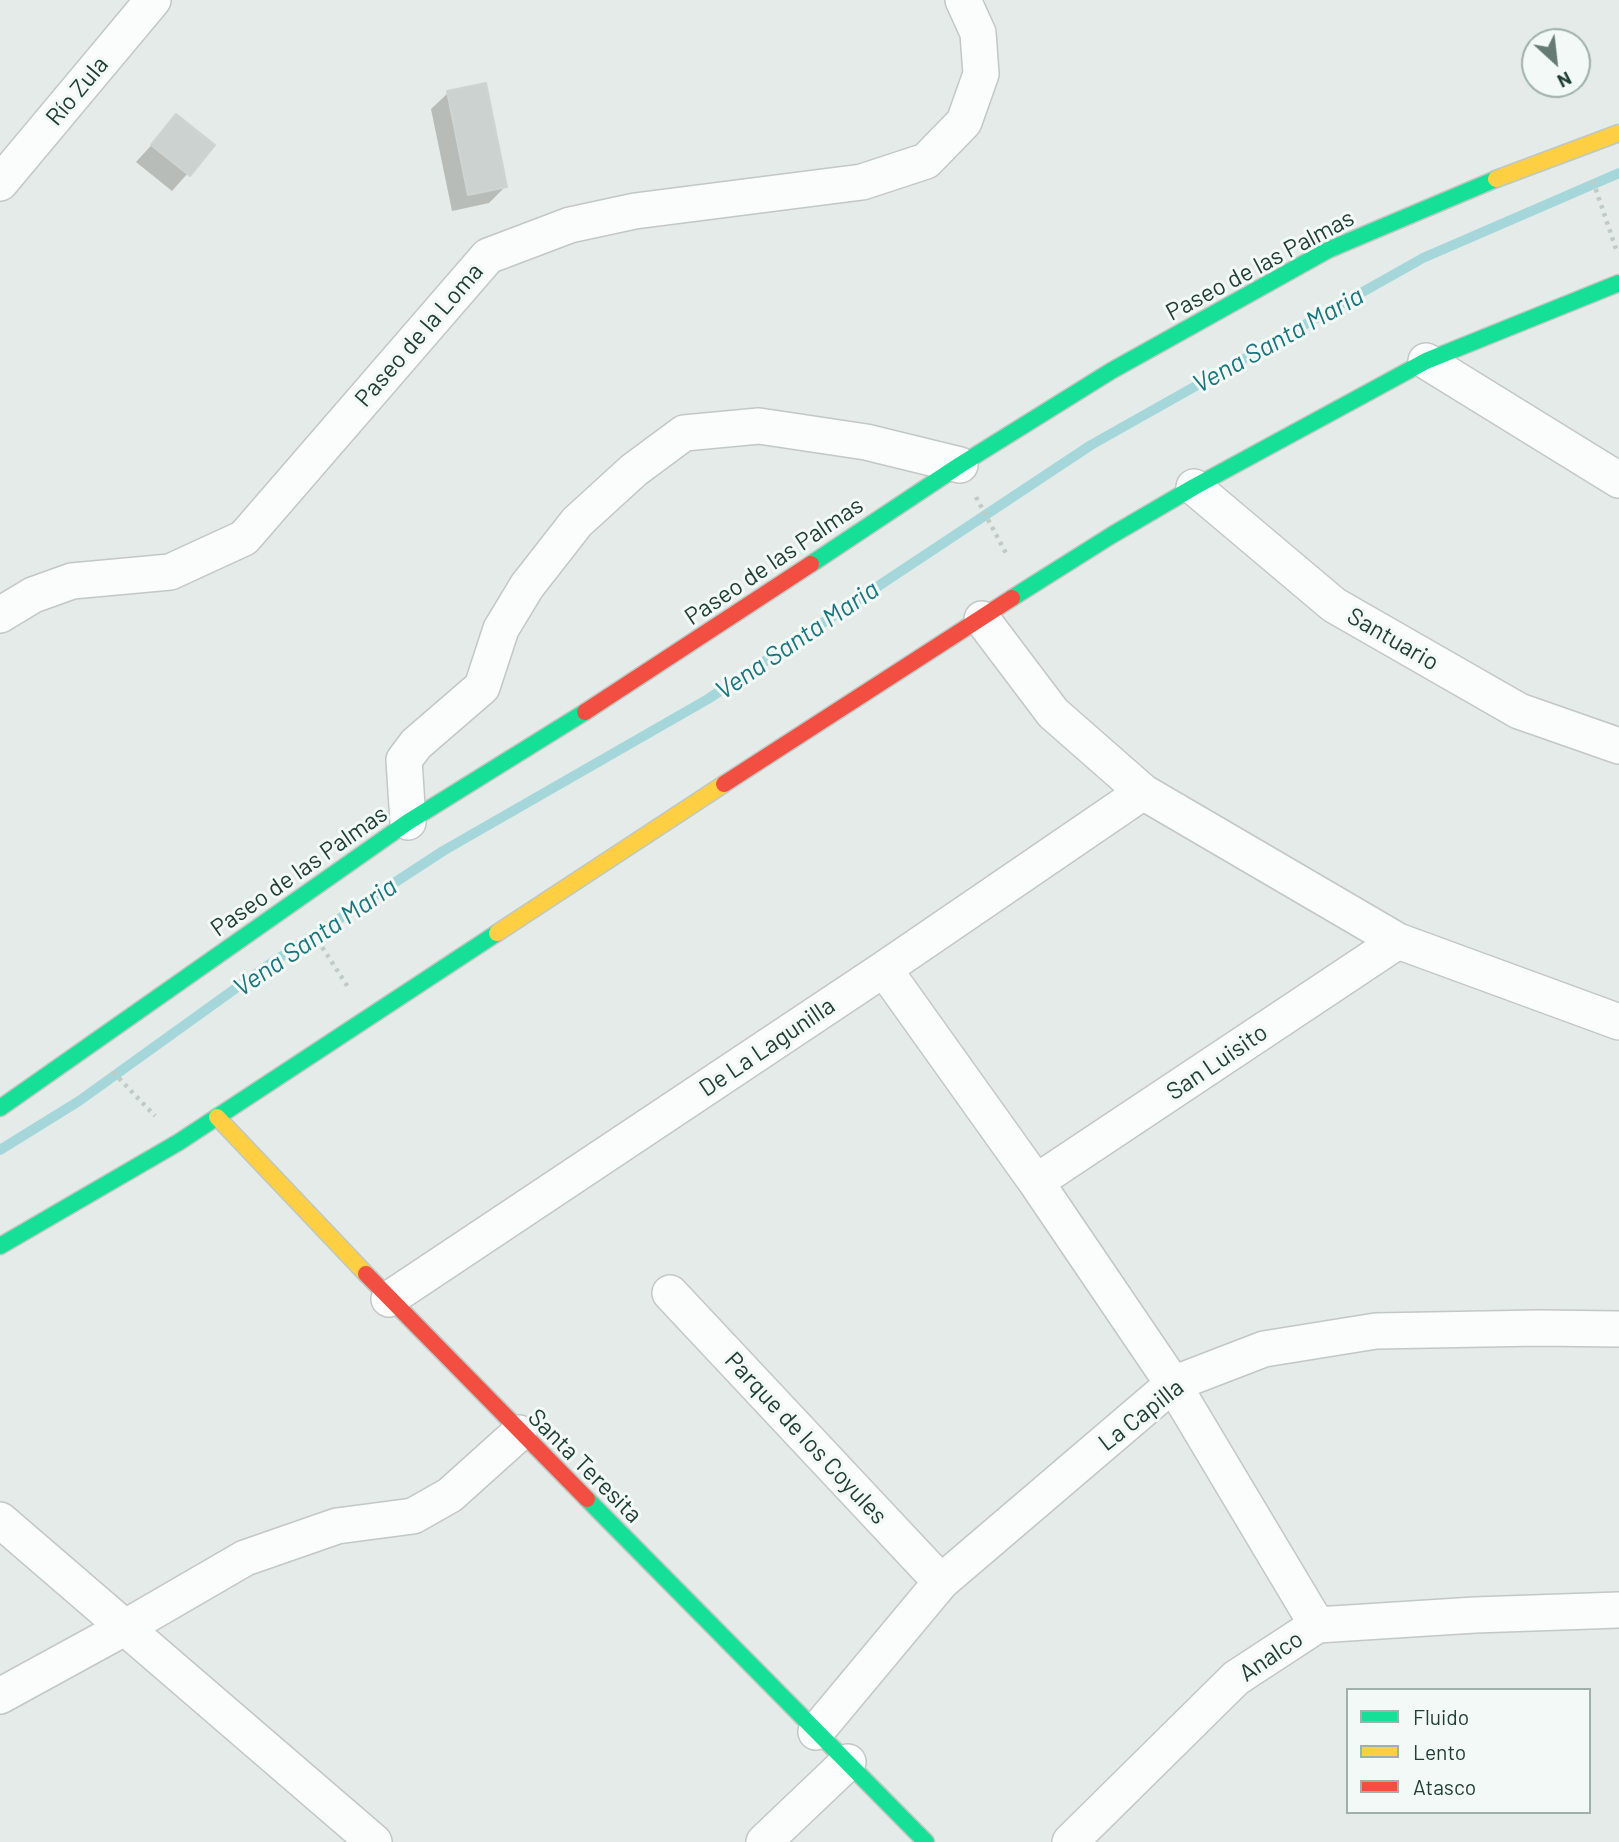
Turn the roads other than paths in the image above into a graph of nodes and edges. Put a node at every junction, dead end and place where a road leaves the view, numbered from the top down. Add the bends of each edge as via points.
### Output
1 (153, 0) edge
2 (963, 0) edge
3 (1619, 133) edge
4 (0, 183) edge
5 (1619, 283) edge
6 (1426, 360) junction
7 (966, 477) junction
8 (1619, 480) edge
9 (1195, 487) junction
10 (0, 615) edge
11 (982, 619) junction
12 (1619, 746) edge
13 (1143, 792) junction
14 (408, 822) junction
15 (1398, 941) junction
16 (884, 969) junction
17 (1619, 1022) edge
18 (0, 1108) edge
19 (217, 1117) junction
20 (1036, 1182) junction
21 (0, 1246) edge
22 (670, 1293) dead end
23 (388, 1299) junction
24 (1619, 1329) edge
25 (1173, 1384) junction
26 (519, 1433) junction
27 (0, 1520) edge
28 (941, 1582) junction
29 (1619, 1611) edge
30 (1317, 1625) junction
31 (126, 1627) junction
32 (0, 1696) edge
33 (816, 1732) junction
34 (848, 1762) junction
35 (374, 1842) edge
36 (764, 1842) edge
37 (926, 1842) edge
38 (1070, 1842) edge

1 - 4 street, Río Zula
2 - 10 street, Paseo de la Loma via 978,33 981,74 964,122 926,160 862,182 635,211 570,225 488,256 243,538 170,572 72,581 33,595
3 - 7 street, Paseo de las Palmas via 1487,182 1328,250 1111,371
5 - 6 street
6 - 8 street
6 - 9 street
7 - 14 street, Paseo de las Palmas
7 - 14 street via 866,442 759,426 684,433 634,470 577,522 527,586 501,629 482,687 404,760
9 - 11 street
9 - 12 street, Santuario via 1334,605 1519,711
11 - 13 street via 1053,713
11 - 19 street
13 - 15 street
13 - 16 street, De La Lagunilla
14 - 18 street, Paseo de las Palmas
15 - 17 street
15 - 20 street, San Luisito
16 - 20 street
16 - 23 street, De La Lagunilla
19 - 21 street
19 - 23 street, Santa Teresita
20 - 25 street
22 - 28 street, Parque de los Coyules
23 - 26 street, Santa Teresita
24 - 25 street, La Capilla via 1376,1331 1264,1349
25 - 28 street, La Capilla
25 - 30 street
26 - 31 street via 450,1495 413,1516 337,1526 245,1558
26 - 33 street, Santa Teresita
27 - 31 street
28 - 33 street, La Capilla
29 - 30 street, Analco
30 - 38 street, Analco via 1236,1678
31 - 32 street
31 - 35 street
33 - 34 street, Santa Teresita
34 - 36 street
34 - 37 street, Santa Teresita

